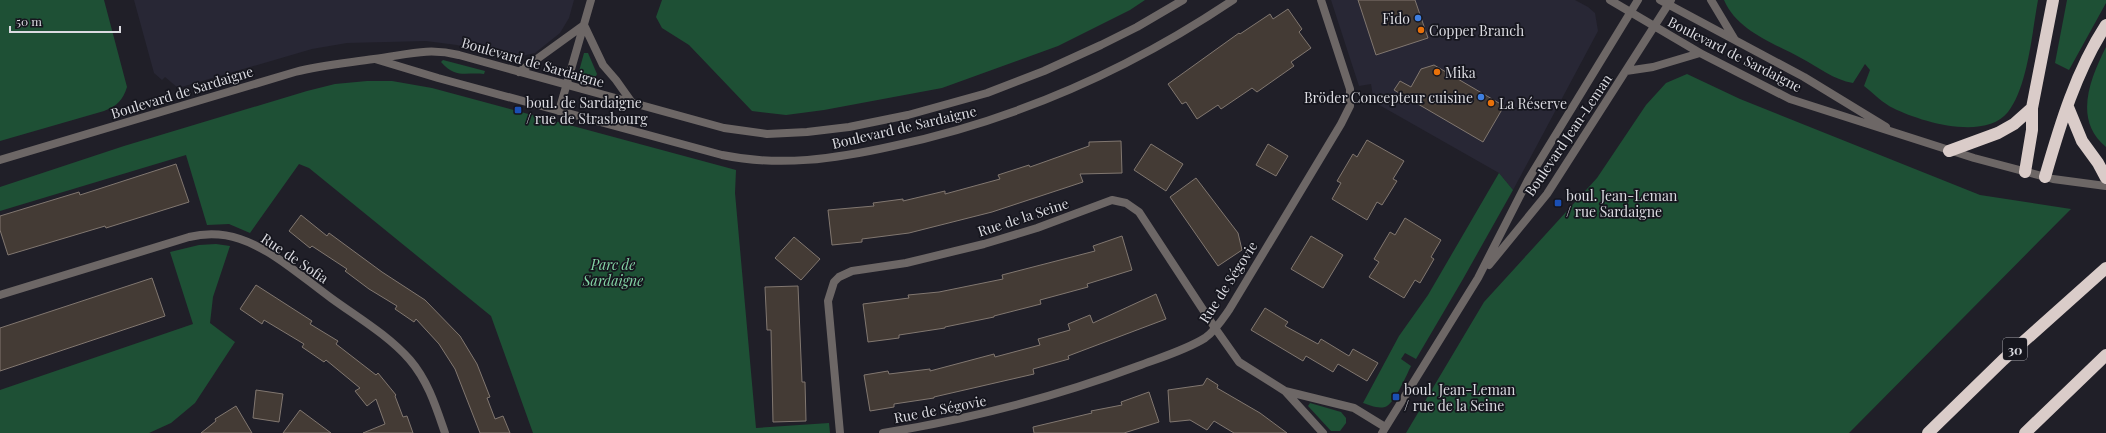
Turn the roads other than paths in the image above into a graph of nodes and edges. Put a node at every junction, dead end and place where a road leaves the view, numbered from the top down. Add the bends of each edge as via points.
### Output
1 (591, 0) edge
2 (1183, 0) edge
3 (1232, 0) edge
4 (1321, 0) edge
5 (1610, 0) edge
6 (1638, 0) edge
7 (1660, 0) edge
8 (1712, 0) edge
9 (2053, 0) edge
10 (1670, 2) edge
11 (1631, 12) junction
12 (584, 25) junction
13 (2106, 25) edge
14 (1654, 26) junction
15 (1736, 41) junction
16 (1700, 53) junction
17 (374, 59) junction
18 (1626, 71) junction
19 (520, 72) junction
20 (566, 85) junction
21 (633, 104) junction
22 (2068, 107) junction
23 (2032, 108) junction
24 (559, 111) junction
25 (1899, 135) junction
26 (1949, 151) junction
27 (0, 160) edge
28 (2026, 172) junction
29 (2045, 177) junction
30 (2106, 178) edge
31 (2106, 186) edge
32 (2106, 268) edge
33 (1478, 278) junction
34 (0, 295) edge
35 (1215, 328) junction
36 (2106, 355) edge
37 (1285, 391) junction
38 (1383, 430) edge
39 (445, 433) edge
40 (840, 433) edge
41 (883, 433) edge
42 (1323, 433) edge
43 (1928, 433) edge
44 (2025, 433) edge

1 - 12 street
2 - 21 street, Boulevard de Sardaigne via 1107,42 1024,79 928,110 849,127 807,132 755,133 724,128
3 - 24 street, Boulevard de Sardaigne via 1189,29 1135,60 1039,103 947,133 838,157 778,162 738,158
4 - 35 street, Rue de Ségovie via 1350,89 1350,106 1229,310
5 - 11 street, Boulevard de Sardaigne
6 - 11 street, Boulevard Jean-Leman
7 - 10 street, Boulevard de Sardaigne
8 - 15 street
9 - 23 highway
10 - 14 street, Boulevard Jean-Leman
10 - 15 street, Boulevard de Sardaigne
11 - 14 street, Boulevard de Sardaigne
11 - 33 street, Boulevard Jean-Leman via 1528,180
12 - 19 street
12 - 20 street
12 - 21 street via 603,65
13 - 22 highway via 2084,64
14 - 16 street, Boulevard de Sardaigne
14 - 18 street, Boulevard Jean-Leman
15 - 25 street, Boulevard de Sardaigne
16 - 18 street via 1653,67
16 - 25 street, Boulevard de Sardaigne via 1790,99
17 - 19 street, Boulevard de Sardaigne via 434,50
17 - 24 street, Boulevard de Sardaigne
17 - 27 street, Boulevard de Sardaigne via 338,62 295,72
18 - 33 street, Boulevard Jean-Leman via 1547,194
19 - 20 street, Boulevard de Sardaigne
20 - 21 street, Boulevard de Sardaigne
20 - 24 street
22 - 29 highway
22 - 30 highway via 2082,141
23 - 26 highway via 2014,124 1998,133
23 - 28 highway via 2032,130
25 - 26 street, Boulevard de Sardaigne
26 - 28 street, Boulevard de Sardaigne
28 - 29 street, Boulevard de Sardaigne
29 - 31 street, Boulevard de Sardaigne
32 - 43 highway, 30 via 2003,360
33 - 38 street, Boulevard Jean-Leman
34 - 39 street, Rue de Sofia via 194,236 215,234 238,238 262,249 281,262 401,350 422,377
35 - 37 street, Rue de la Seine via 1239,362
35 - 40 street, Rue de la Seine via 1139,212 1120,200 1104,202 1037,228 984,244 852,272 834,282 828,301
35 - 41 street, Rue de Ségovie via 1195,343 1083,386 991,412
36 - 44 highway
37 - 38 street, Rue de la Seine via 1354,408
37 - 42 street, Rue de la Seine

